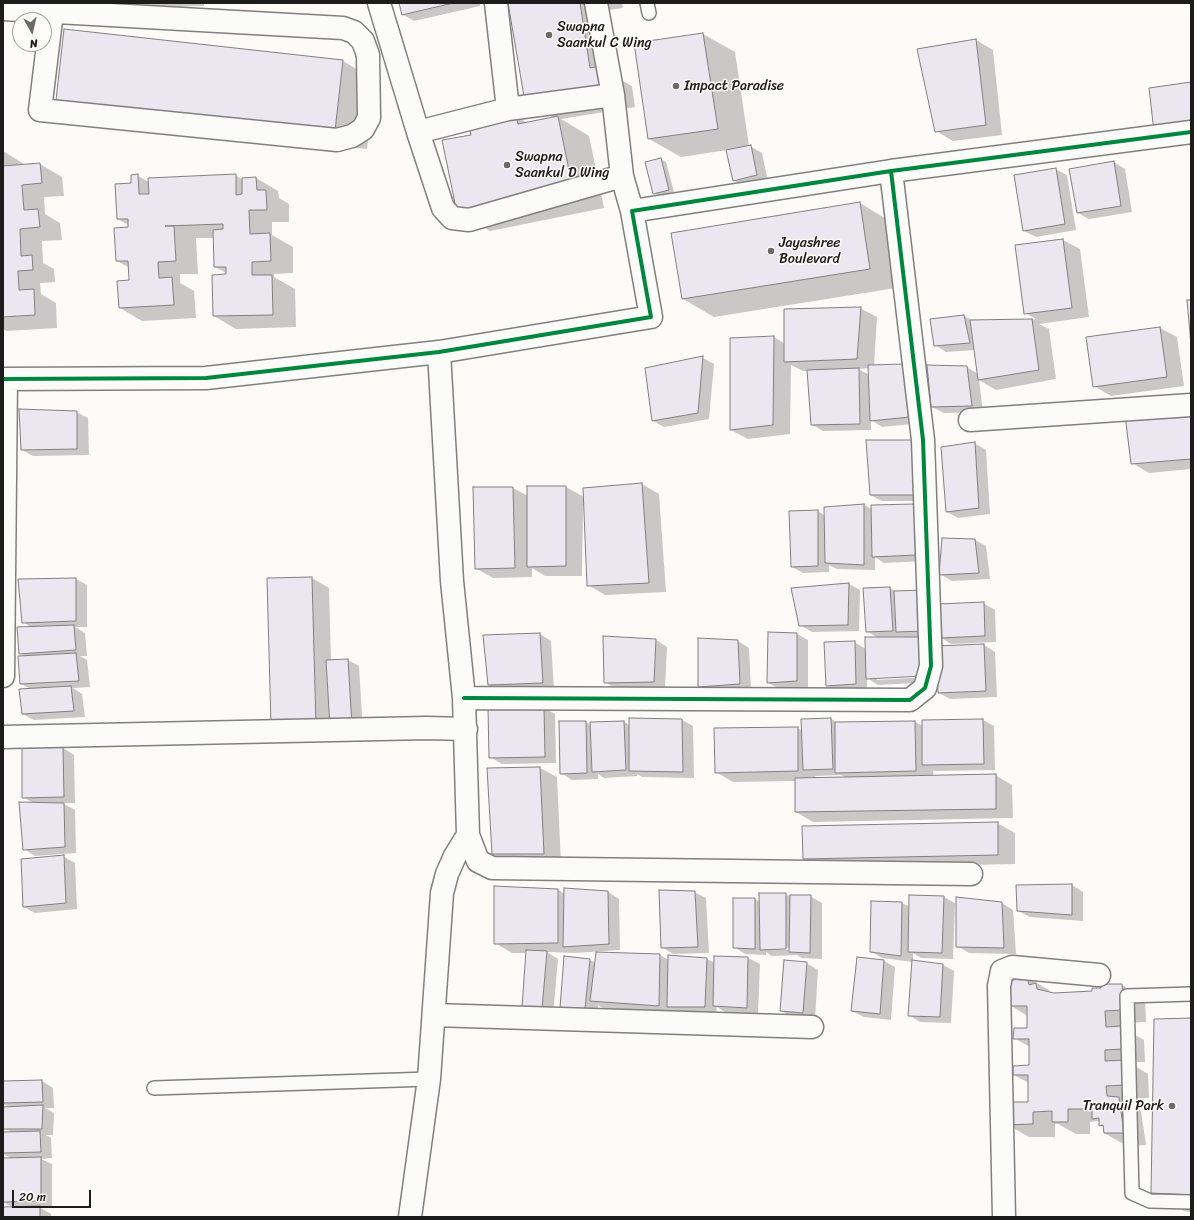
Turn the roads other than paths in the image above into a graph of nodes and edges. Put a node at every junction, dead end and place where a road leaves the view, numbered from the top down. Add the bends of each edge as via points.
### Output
1 (379, 3) edge
2 (496, 3) edge
3 (596, 3) edge
4 (3, 9) edge
5 (52, 12) joint
6 (194, 12) edge
7 (47, 52) edge
8 (613, 95) junction
9 (508, 109) junction
10 (418, 132) junction
11 (1191, 132) edge
12 (891, 171) junction
13 (622, 176) junction
14 (632, 211) junction
15 (439, 352) junction
16 (4, 379) edge
17 (1191, 406) edge
18 (970, 420) dead end
19 (3, 676) edge
20 (464, 698) junction
21 (466, 729) junction
22 (3, 737) edge
23 (468, 835) junction
24 (971, 874) dead end
25 (1099, 975) dead end
26 (1191, 994) edge
27 (434, 1015) junction
28 (812, 1027) dead end
29 (429, 1079) junction
30 (154, 1088) dead end
31 (1191, 1202) edge
32 (410, 1217) edge
33 (1004, 1217) edge

1 - 10 street
2 - 9 street
3 - 8 street
4 - 5 street
5 - 6 street
6 - 7 street via 343,28 354,32 363,41 368,55 369,118 363,129 338,140 40,110
8 - 9 street
8 - 13 street
9 - 10 street
10 - 13 street via 443,208 452,218 469,220
11 - 12 street
12 - 14 street
12 - 20 street via 923,440 931,666 925,688 910,700
13 - 14 street
14 - 15 street via 651,317
15 - 16 street via 206,378
15 - 20 street via 452,581
16 - 19 street
17 - 18 street
20 - 21 street
21 - 22 street
21 - 23 street
23 - 24 street via 478,861 492,868
23 - 27 street via 447,874 442,894
25 - 33 street via 1012,967 1002,971 999,986
26 - 31 lane via 1127,996 1132,1193 1150,1201
27 - 28 street
27 - 29 street
29 - 30 lane
29 - 32 street

